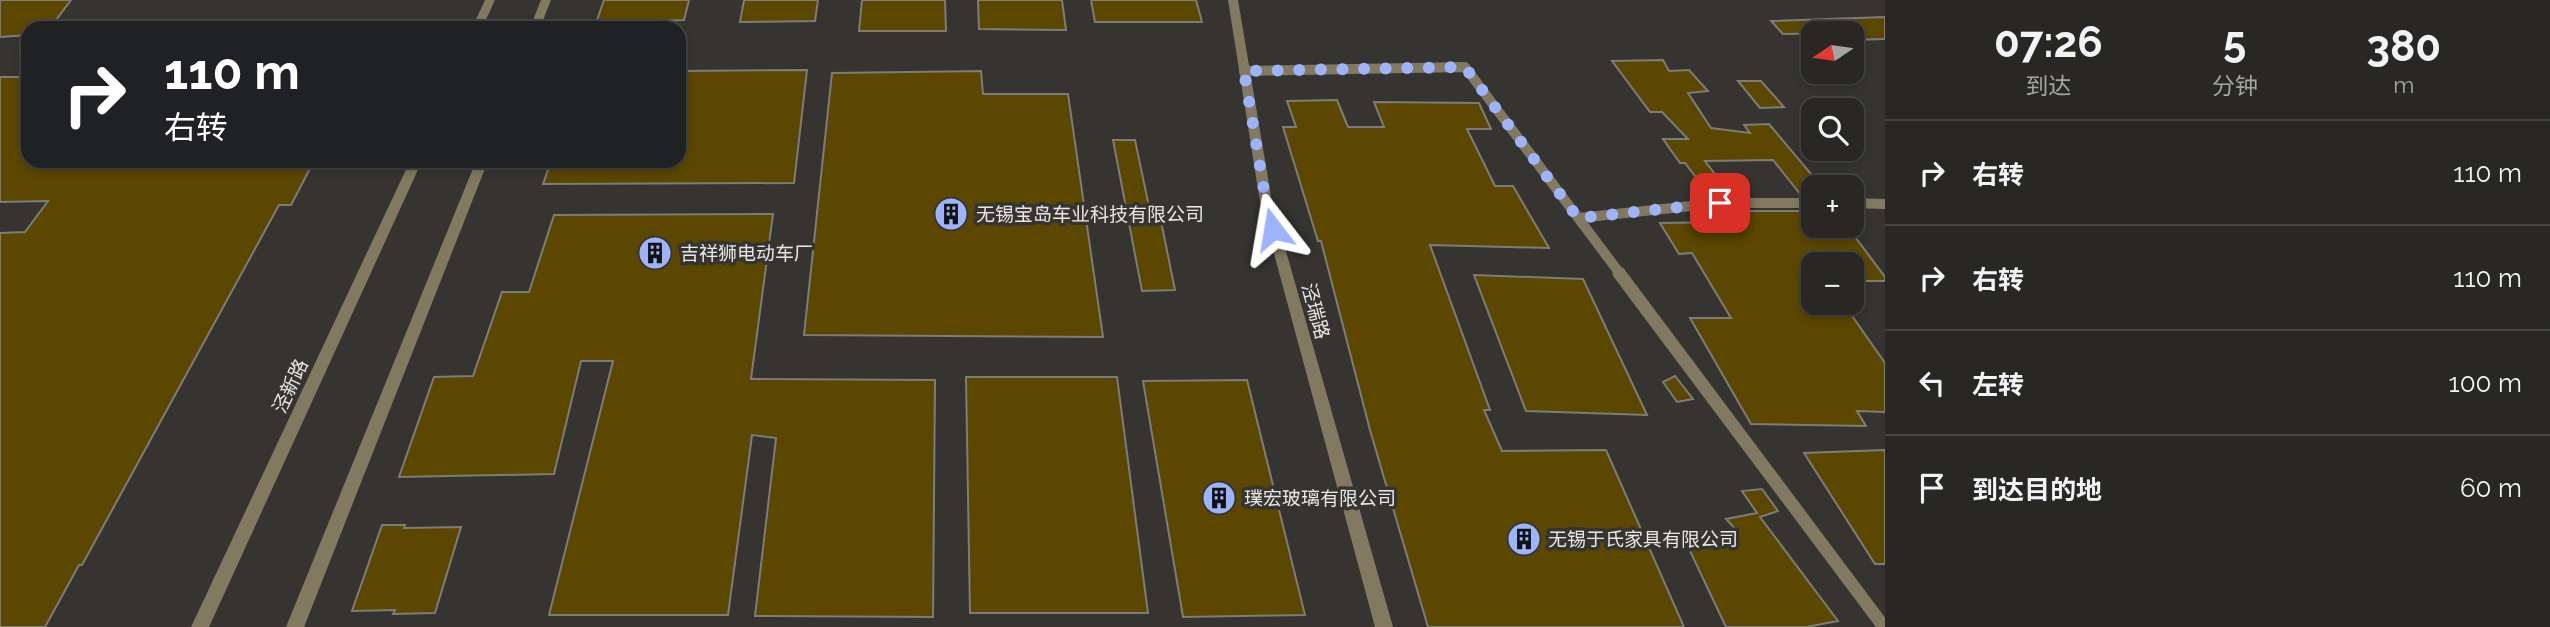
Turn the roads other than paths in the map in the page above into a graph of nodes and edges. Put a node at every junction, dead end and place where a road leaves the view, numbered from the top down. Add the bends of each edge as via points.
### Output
1 (490, 0) edge
2 (546, 0) edge
3 (1233, 0) edge
4 (480, 21) edge
5 (538, 21) edge
6 (1244, 71) junction
7 (413, 168) edge
8 (479, 168) edge
9 (1801, 203) edge
10 (1864, 204) edge
11 (1885, 204) edge
12 (1578, 218) junction
13 (200, 627) edge
14 (295, 627) edge
15 (1384, 627) edge
16 (1884, 627) edge

1 - 4 street
2 - 5 street
3 - 6 street, 泾瑞路
6 - 12 street via 1465,67
6 - 15 street, 泾瑞路 via 1266,202
7 - 13 street, 泾新路
8 - 14 street
9 - 12 street via 1720,203
10 - 11 street
12 - 16 street

